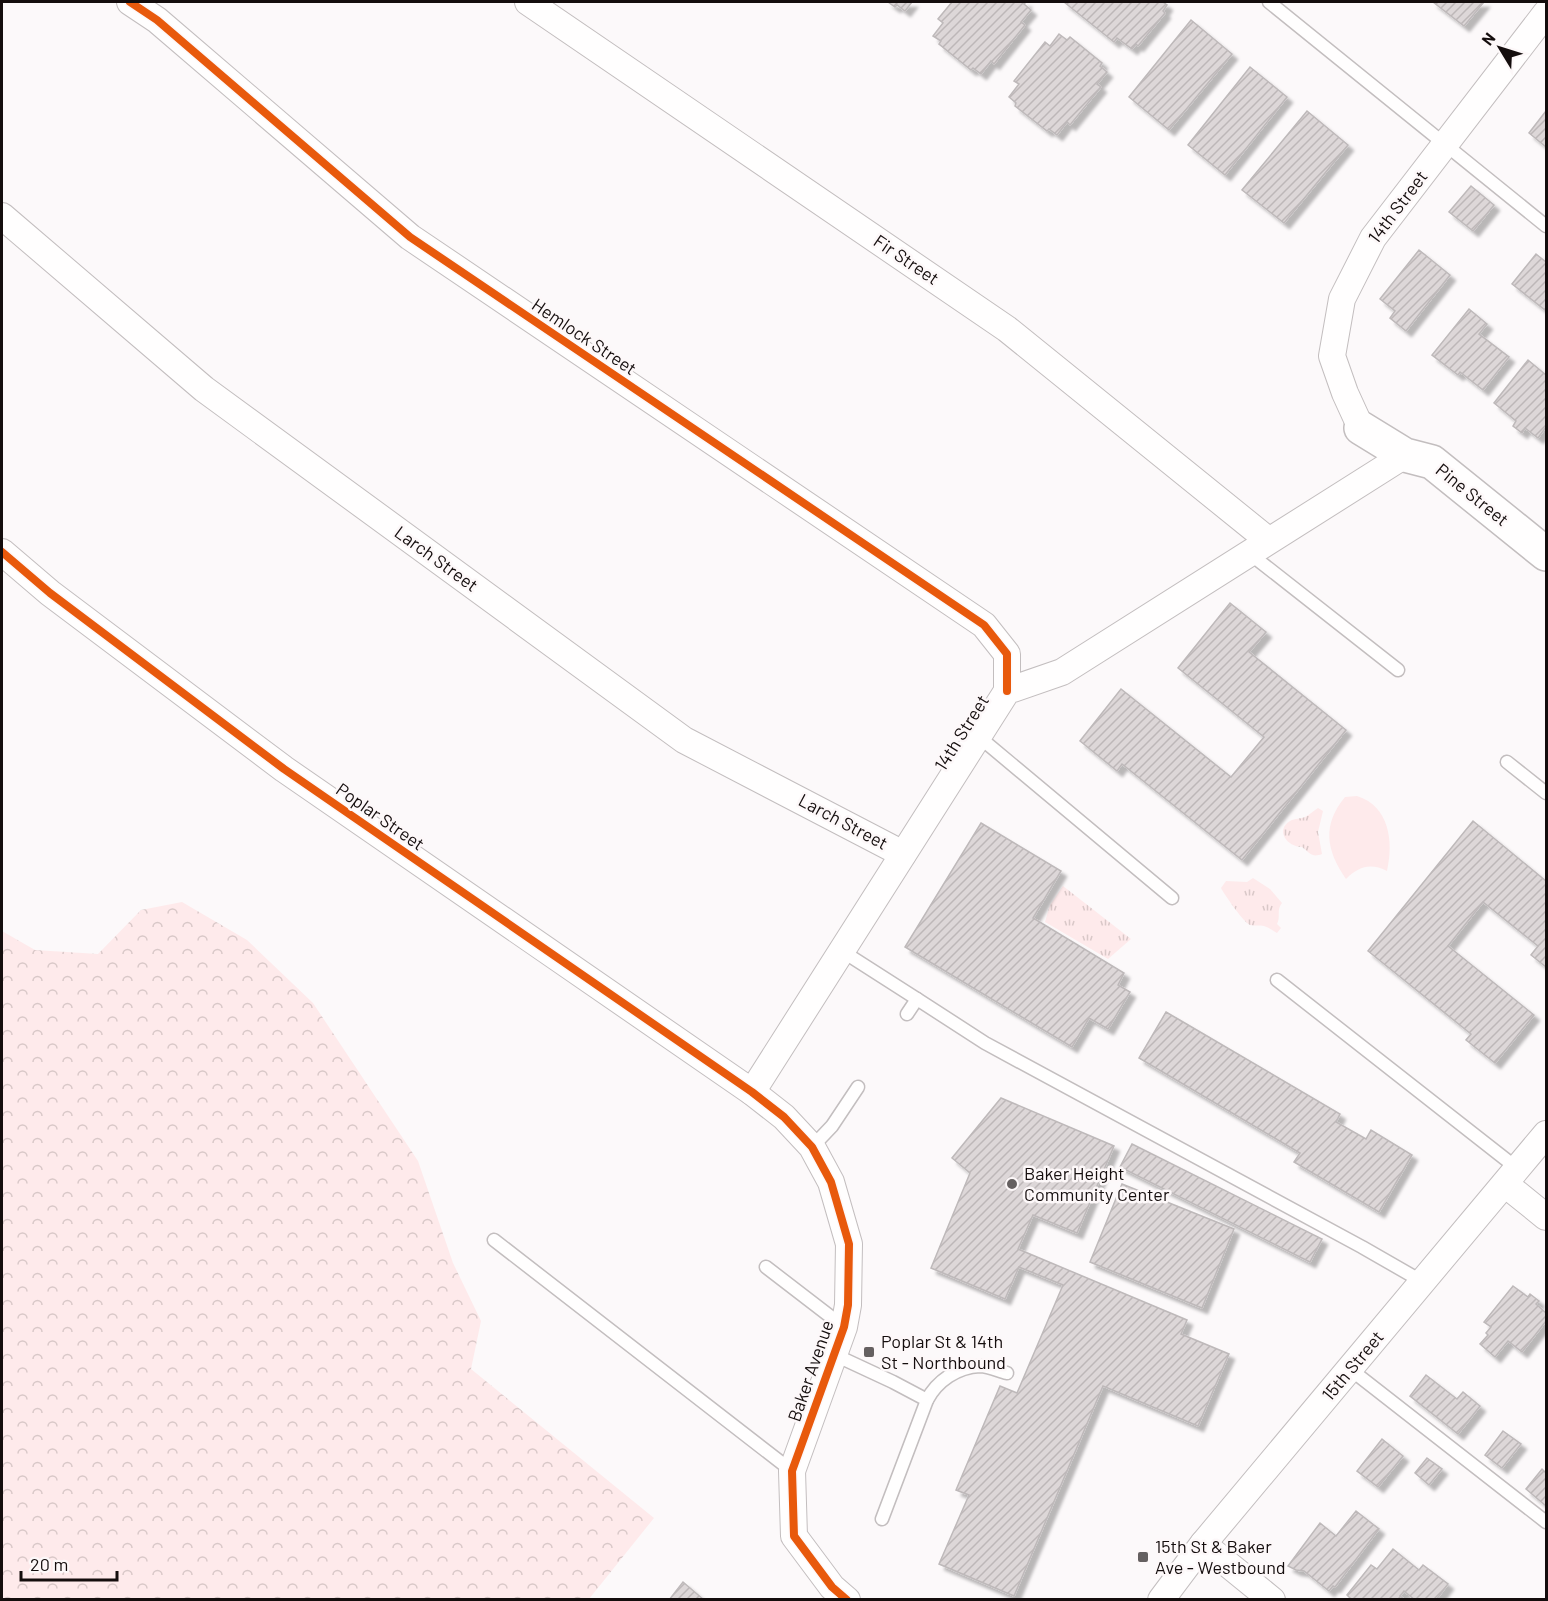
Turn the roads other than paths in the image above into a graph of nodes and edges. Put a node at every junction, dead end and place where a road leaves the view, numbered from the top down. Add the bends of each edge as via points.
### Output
1 (130, 2) edge
2 (528, 2) edge
3 (1269, 2) edge
4 (1546, 13) edge
5 (1445, 144) junction
6 (2, 216) edge
7 (1546, 226) edge
8 (1361, 429) joint
9 (1406, 455) junction
10 (1259, 547) junction
11 (2, 552) edge
12 (1546, 554) edge
13 (1398, 670) dead end
14 (1007, 691) junction
15 (978, 736) junction
16 (1507, 762) dead end
17 (1546, 793) edge
18 (903, 854) junction
19 (1172, 898) dead end
20 (842, 951) junction
21 (1276, 980) dead end
22 (917, 999) junction
23 (907, 1014) dead end
24 (858, 1087) dead end
25 (752, 1092) junction
26 (1546, 1134) edge
27 (812, 1147) junction
28 (1511, 1177) junction
29 (1546, 1217) edge
30 (494, 1240) dead end
31 (766, 1267) dead end
32 (1423, 1282) junction
33 (844, 1327) junction
34 (835, 1355) junction
35 (1350, 1369) junction
36 (1007, 1373) dead end
37 (927, 1400) junction
38 (792, 1472) junction
39 (882, 1519) dead end
40 (1546, 1522) edge
41 (1203, 1544) junction
42 (847, 1599) edge
43 (1161, 1599) edge
44 (1272, 1599) edge

1 - 14 street, Hemlock Street via 157,20 410,237 984,625 1007,654
2 - 10 street, Fir Street via 1007,329
3 - 5 lane
4 - 5 street, 14th Street
5 - 7 lane
5 - 8 street, 14th Street via 1373,238 1342,299 1332,356
6 - 18 street, Larch Street via 204,389 684,740
8 - 9 street, Pine Street
9 - 10 street, 14th Street
9 - 12 street, Pine Street via 1432,462
10 - 13 lane
10 - 14 street, 14th Street via 1062,672
11 - 25 street, Poplar Street via 50,593 284,769
14 - 15 street, 14th Street
15 - 18 street, 14th Street
15 - 19 lane
16 - 17 lane
18 - 20 street, 14th Street
20 - 22 lane
20 - 25 street, 14th Street
21 - 28 lane
22 - 23 lane
22 - 32 lane via 985,1043
24 - 27 lane
25 - 27 street, Baker Avenue via 784,1117
26 - 28 street, 15th Street
27 - 33 street, Baker Avenue via 831,1182 849,1244
28 - 29 street
28 - 32 street, 15th Street
30 - 38 lane
31 - 33 lane
32 - 35 street, 15th Street
33 - 34 street, Baker Avenue
34 - 37 lane
34 - 38 street, Baker Avenue
35 - 40 lane
35 - 41 street, 15th Street
36 - 37 lane via 981,1366 956,1372 934,1387
37 - 39 lane
38 - 42 street, Baker Avenue via 794,1536 832,1587
41 - 43 street, 15th Street
41 - 44 street

